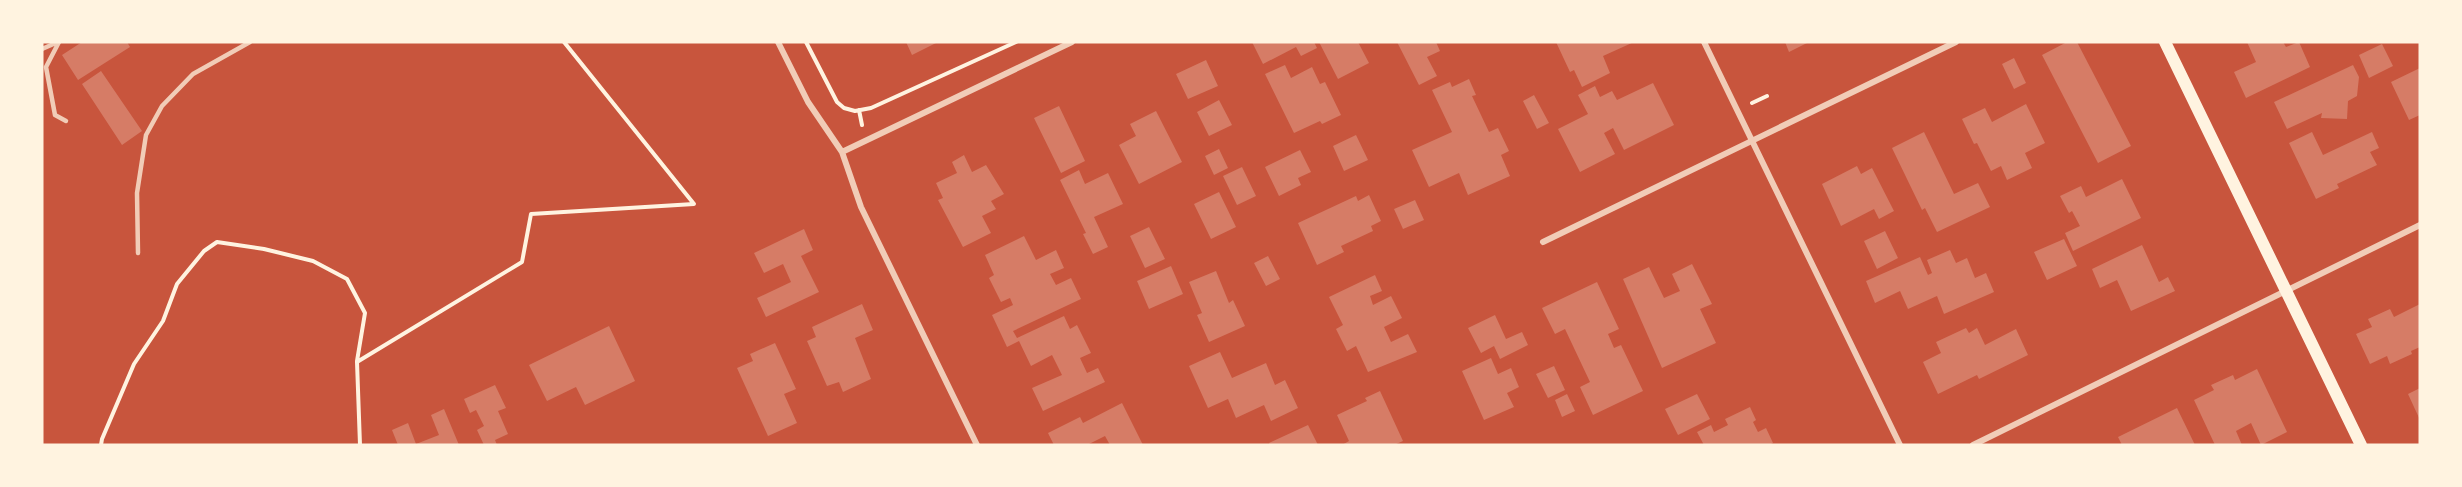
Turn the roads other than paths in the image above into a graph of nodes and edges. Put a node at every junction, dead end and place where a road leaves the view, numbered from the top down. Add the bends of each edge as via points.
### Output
1 (59, 42) edge
2 (250, 42) edge
3 (778, 42) edge
4 (1072, 42) edge
5 (1704, 42) edge
6 (1956, 42) edge
7 (2165, 42) edge
8 (42, 49) edge
9 (66, 121) dead end
10 (1752, 142) junction
11 (842, 152) junction
12 (2420, 225) edge
13 (1543, 242) dead end
14 (138, 253) dead end
15 (2286, 291) junction
16 (977, 445) edge
17 (1900, 445) edge
18 (1973, 445) edge
19 (2361, 445) edge

1 - 8 lane
1 - 9 lane via 46,67 55,115
2 - 14 lane via 193,74 162,106 146,135 137,193
3 - 11 street via 804,95
4 - 11 street
5 - 10 street
6 - 10 street
7 - 15 main road
10 - 13 street
10 - 17 street
11 - 16 street via 861,207
12 - 15 street
15 - 18 street
15 - 19 main road

